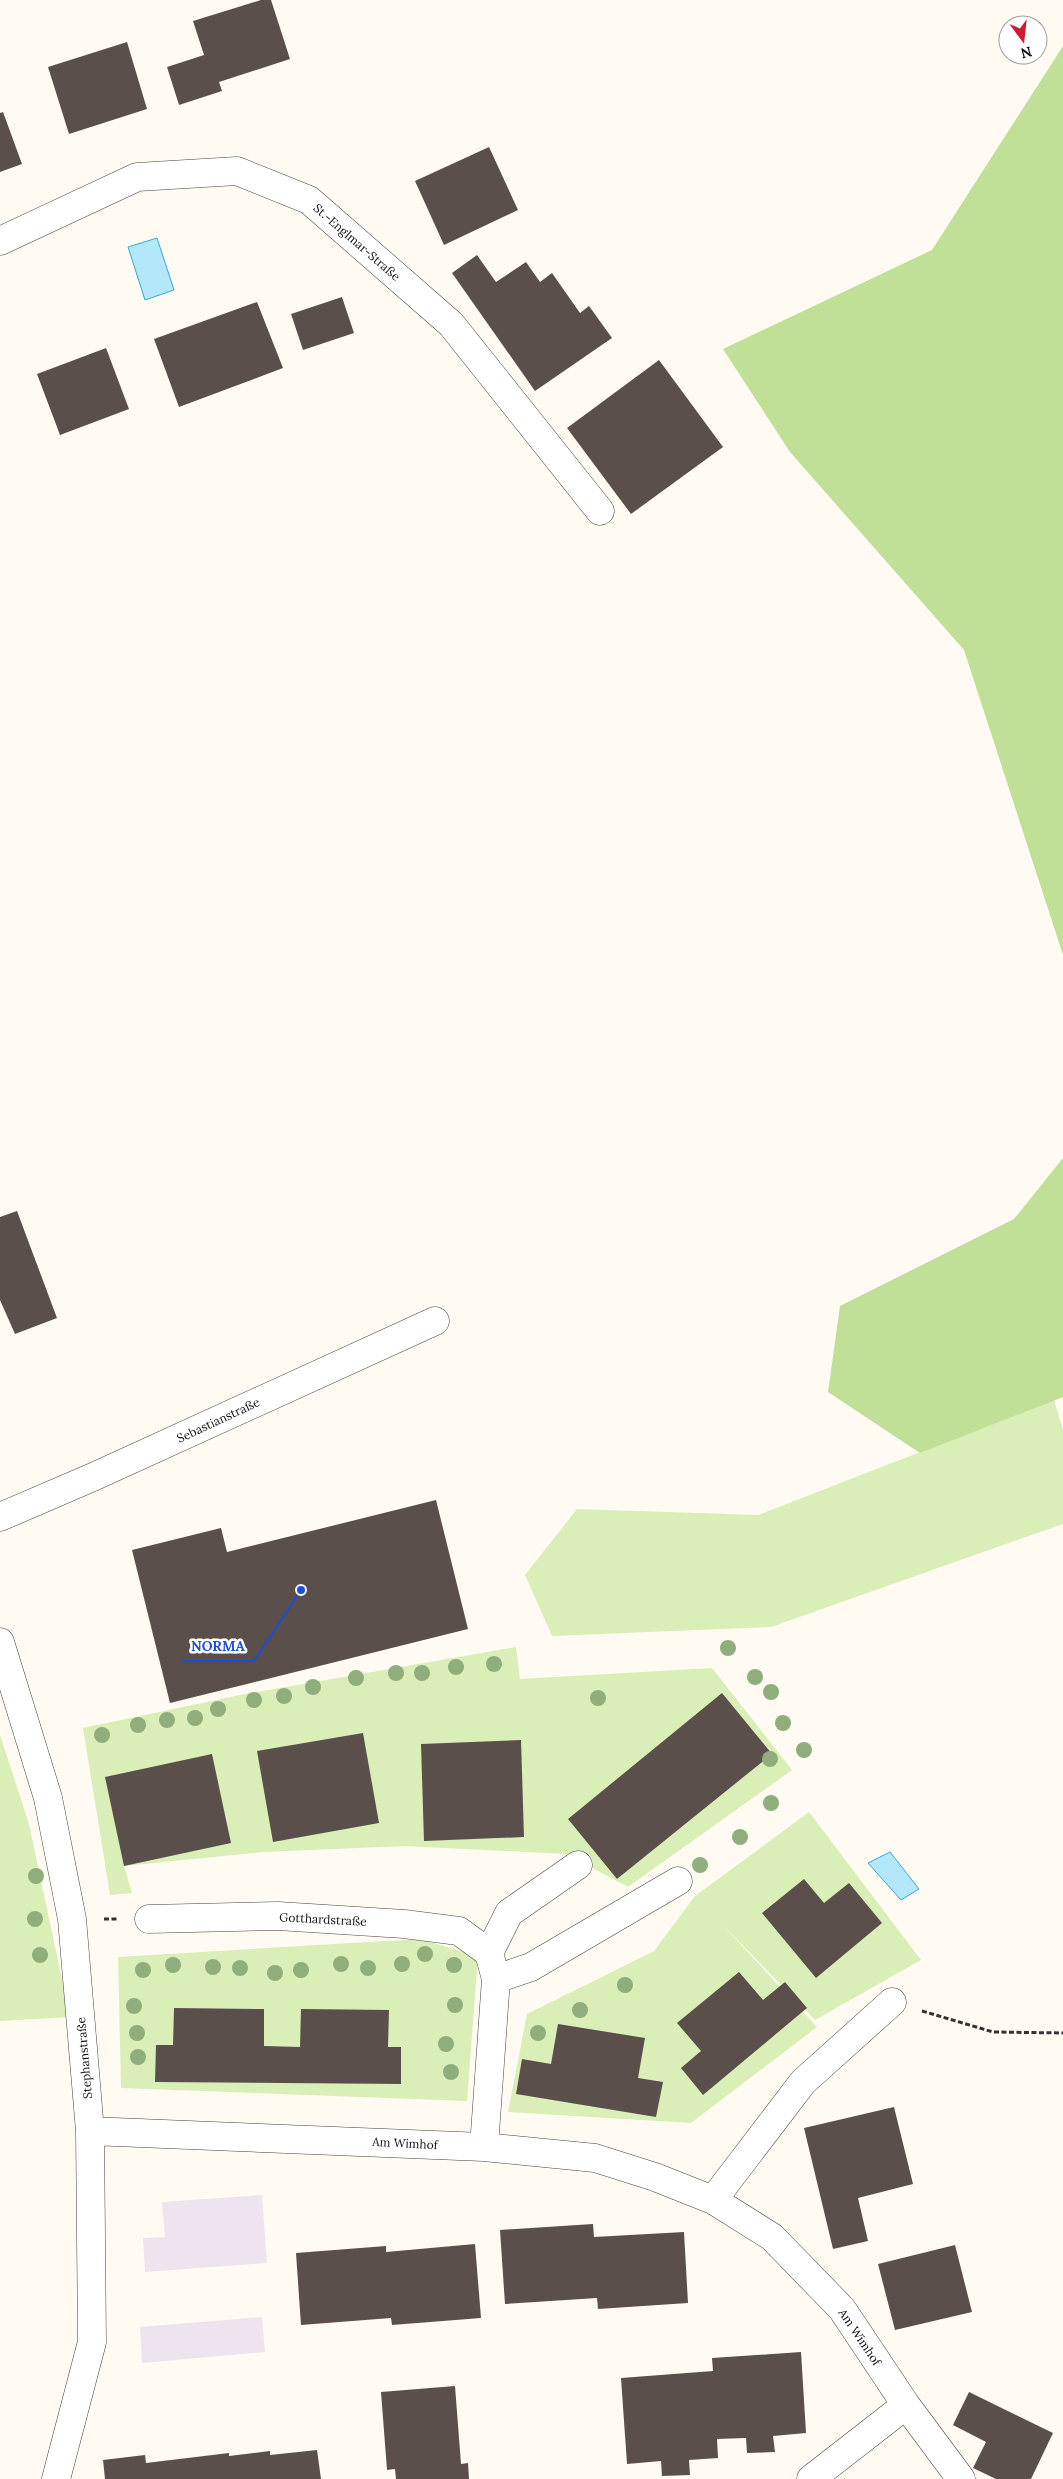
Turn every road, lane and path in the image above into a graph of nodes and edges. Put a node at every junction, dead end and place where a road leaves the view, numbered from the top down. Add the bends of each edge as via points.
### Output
1 (0, 241) edge
2 (600, 511) dead end
3 (435, 1321) dead end
4 (0, 1517) edge
5 (0, 1642) edge
6 (578, 1865) dead end
7 (678, 1881) dead end
8 (72, 1919) junction
9 (149, 1919) joint
10 (489, 1953) junction
11 (496, 1979) junction
12 (892, 2002) joint
13 (1063, 2034) edge
14 (90, 2132) junction
15 (484, 2147) junction
16 (713, 2200) junction
17 (906, 2405) junction
18 (56, 2479) edge
19 (811, 2479) edge
20 (961, 2479) edge

1 - 2 street, St.-Englmar-Straße via 137,177 237,171 309,200 451,324
3 - 4 street, Sebastianstraße
5 - 8 street, Stephanstraße via 48,1798
6 - 10 street via 509,1913
7 - 11 street via 531,1967
8 - 9 path
8 - 14 street, Stephanstraße
9 - 10 street, Gotthardstraße via 278,1916 404,1924 459,1931
10 - 11 street
11 - 15 street
12 - 13 path via 993,2032
12 - 16 street via 803,2082
14 - 15 street, Am Wimhof
14 - 18 street, Stephanstraße via 92,2342
15 - 16 street, Am Wimhof via 595,2158
16 - 17 street, Am Wimhof via 772,2237 842,2309
17 - 19 street
17 - 20 street, Am Wimhof

